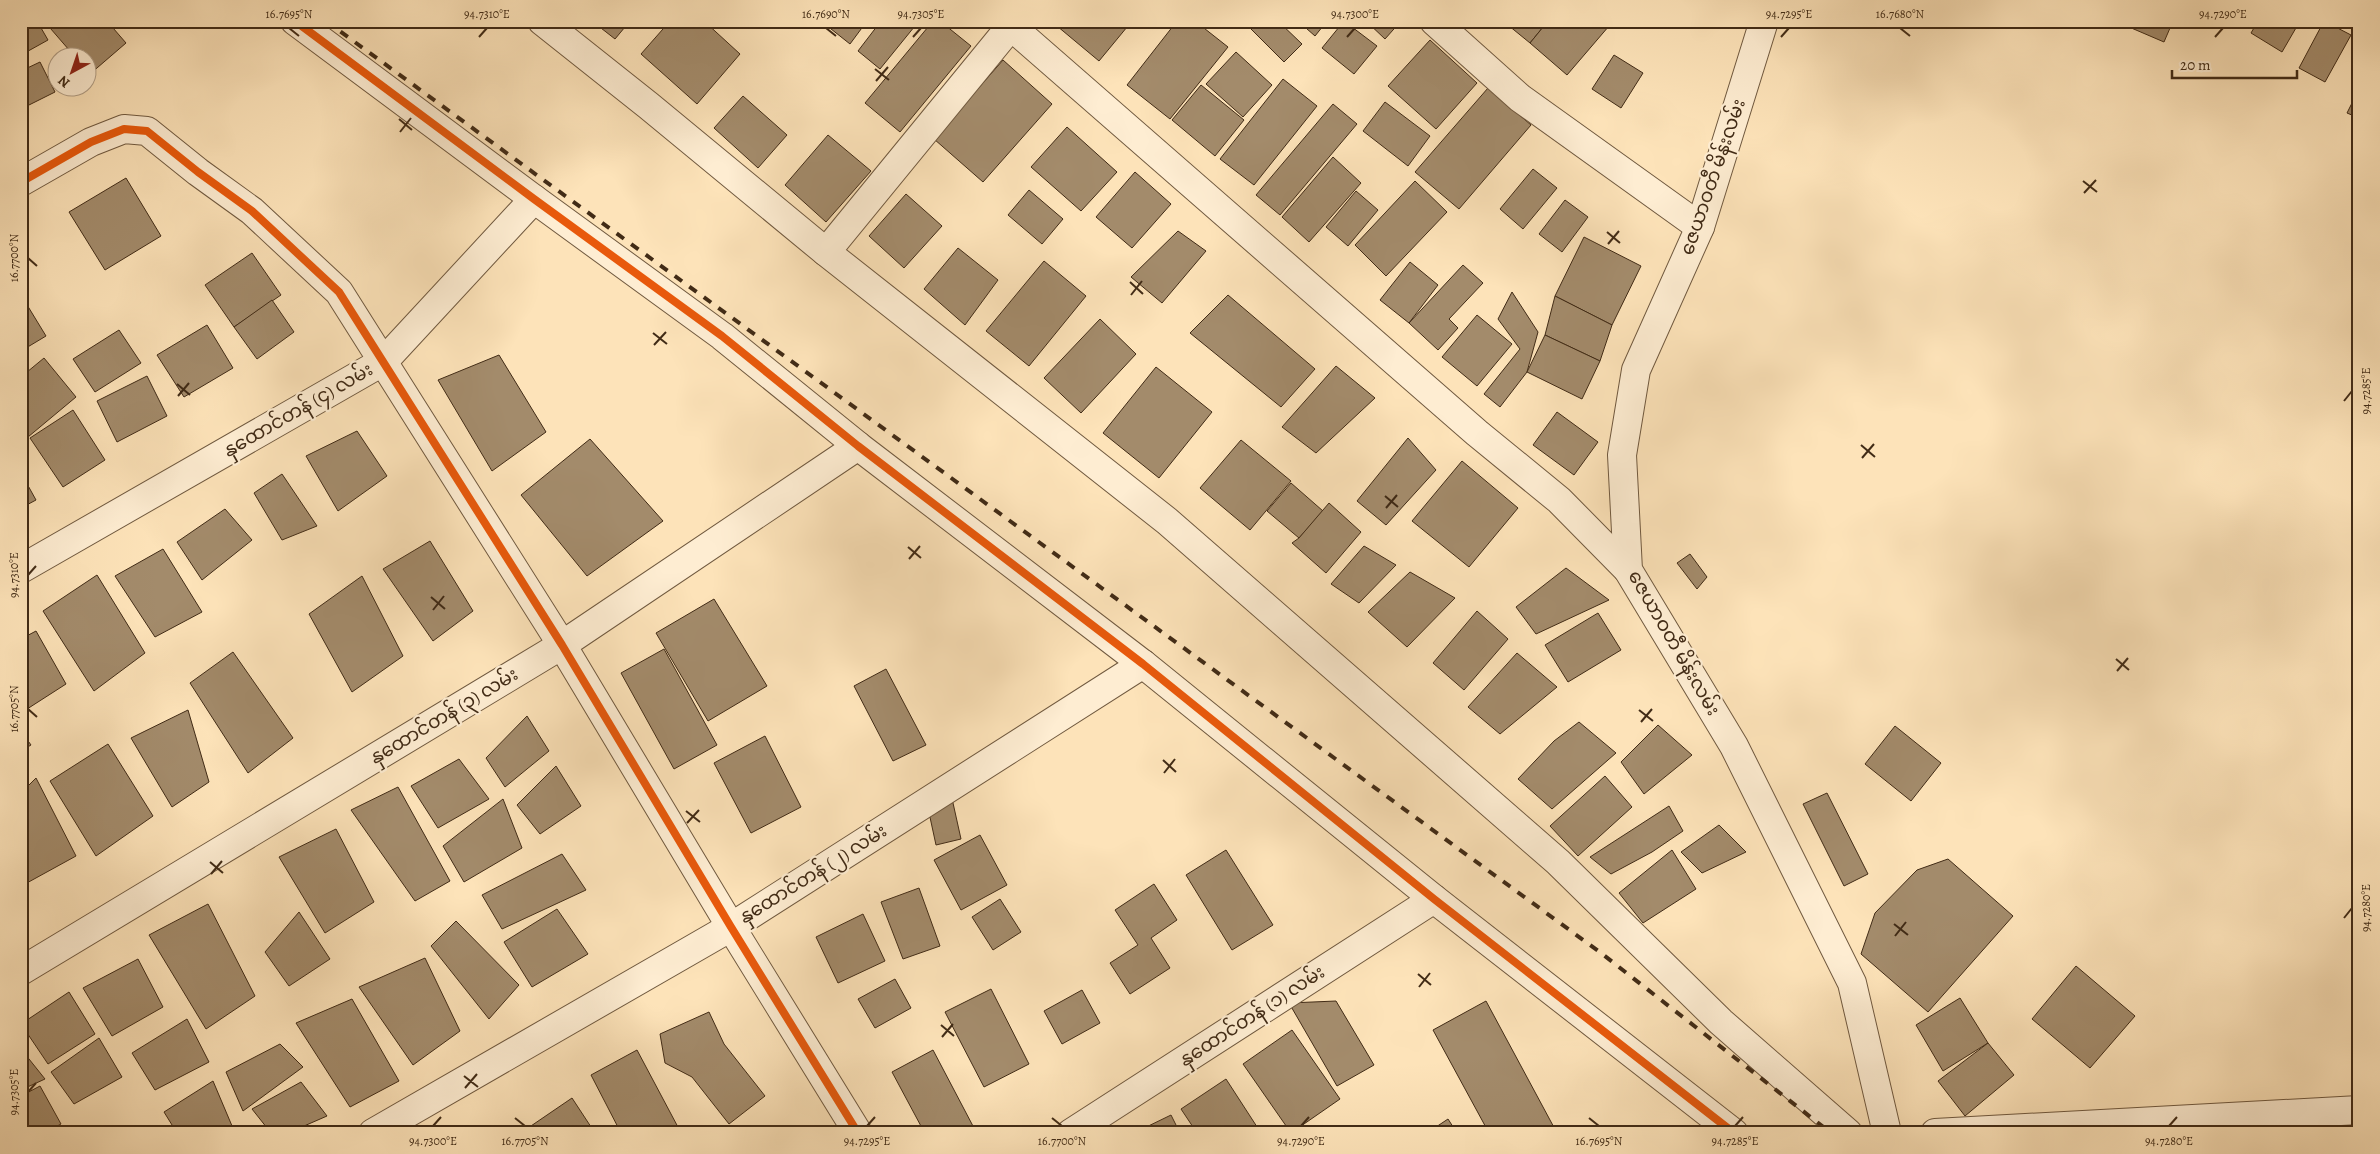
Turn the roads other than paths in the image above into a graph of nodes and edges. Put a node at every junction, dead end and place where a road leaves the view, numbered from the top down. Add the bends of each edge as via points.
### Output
1 (295, 21) edge
2 (542, 21) edge
3 (1434, 21) edge
4 (1764, 21) edge
5 (1010, 23) edge
6 (21, 182) edge
7 (534, 199) junction
8 (1700, 227) junction
9 (826, 252) junction
10 (384, 361) junction
11 (858, 446) junction
12 (21, 569) edge
13 (1628, 570) junction
14 (562, 645) junction
15 (1143, 664) junction
16 (1434, 899) junction
17 (731, 927) junction
18 (21, 971) edge
19 (2359, 1110) edge
20 (373, 1133) edge
21 (858, 1133) edge
22 (1071, 1133) edge
23 (1734, 1133) edge
24 (1848, 1133) edge
25 (1887, 1133) edge
26 (1935, 1133) edge

1 - 7 street
2 - 9 street
3 - 8 street via 1520,98
4 - 8 street, ဇေယာဝတီ မိန်းလမ်း
5 - 9 street
5 - 13 street via 1477,433 1559,500
6 - 10 street via 91,142 124,129 148,131 252,210 339,292
7 - 10 street, နှထောင်တန် (၄) လမ်း
7 - 11 street via 722,336
8 - 13 street, ဇေယာဝတီ မိန်းလမ်း via 1636,370 1622,455
9 - 24 street via 1167,521 1558,862 1722,1022
10 - 12 street, နှထောင်တန် (၄) လမ်း
10 - 14 street
11 - 14 street, နှထောင်တန် (၃) လမ်း
11 - 15 street
13 - 25 street, ဇေယာဝတီ မိန်းလမ်း via 1734,746 1852,983
14 - 17 street
14 - 18 street, နှထောင်တန် (၃) လမ်း
15 - 16 street
15 - 17 street, နှထောင်တန် (၂) လမ်း
16 - 22 street, နှထောင်တန် (၁) လမ်း
16 - 23 street
17 - 20 street, နှထောင်တန် (၂) လမ်း
17 - 21 street
19 - 26 street

